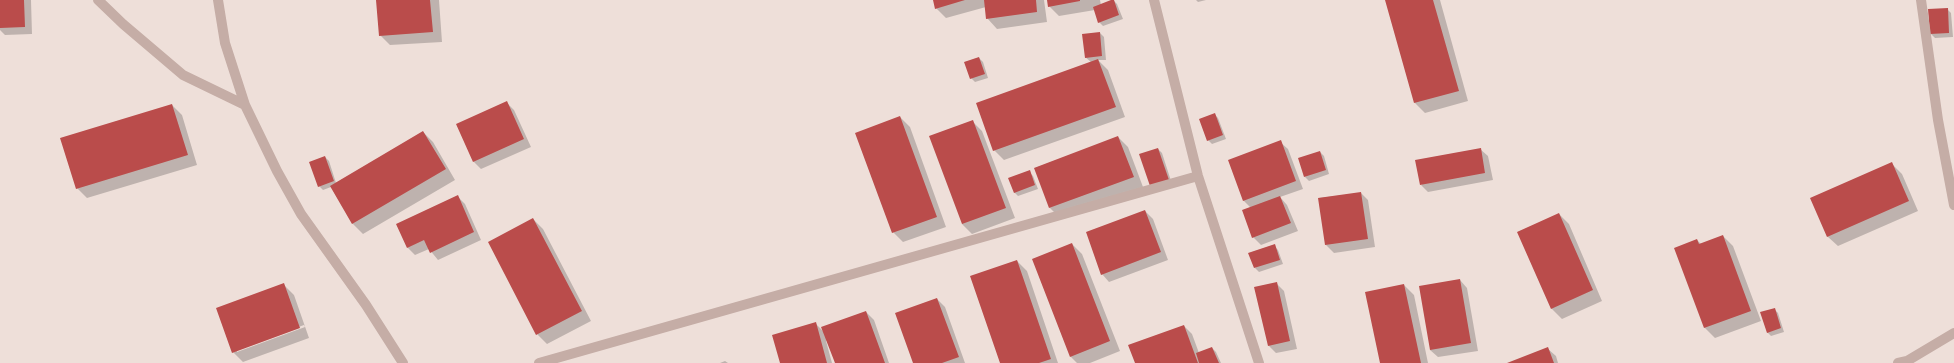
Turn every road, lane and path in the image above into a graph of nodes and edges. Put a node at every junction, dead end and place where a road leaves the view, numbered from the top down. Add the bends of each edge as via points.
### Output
1 (98, 0) edge
2 (218, 0) edge
3 (1154, 0) edge
4 (1922, 0) edge
5 (246, 105) junction
6 (1198, 176) junction
7 (1954, 205) edge
8 (1954, 333) edge
9 (403, 363) edge
10 (539, 363) edge
11 (1259, 363) edge
12 (1898, 363) edge

1 - 5 street via 183,75
2 - 5 street via 225,43
3 - 6 street
4 - 7 street via 1938,120
5 - 9 street via 301,214 366,305
6 - 10 street
6 - 11 street
8 - 12 street via 1907,361

